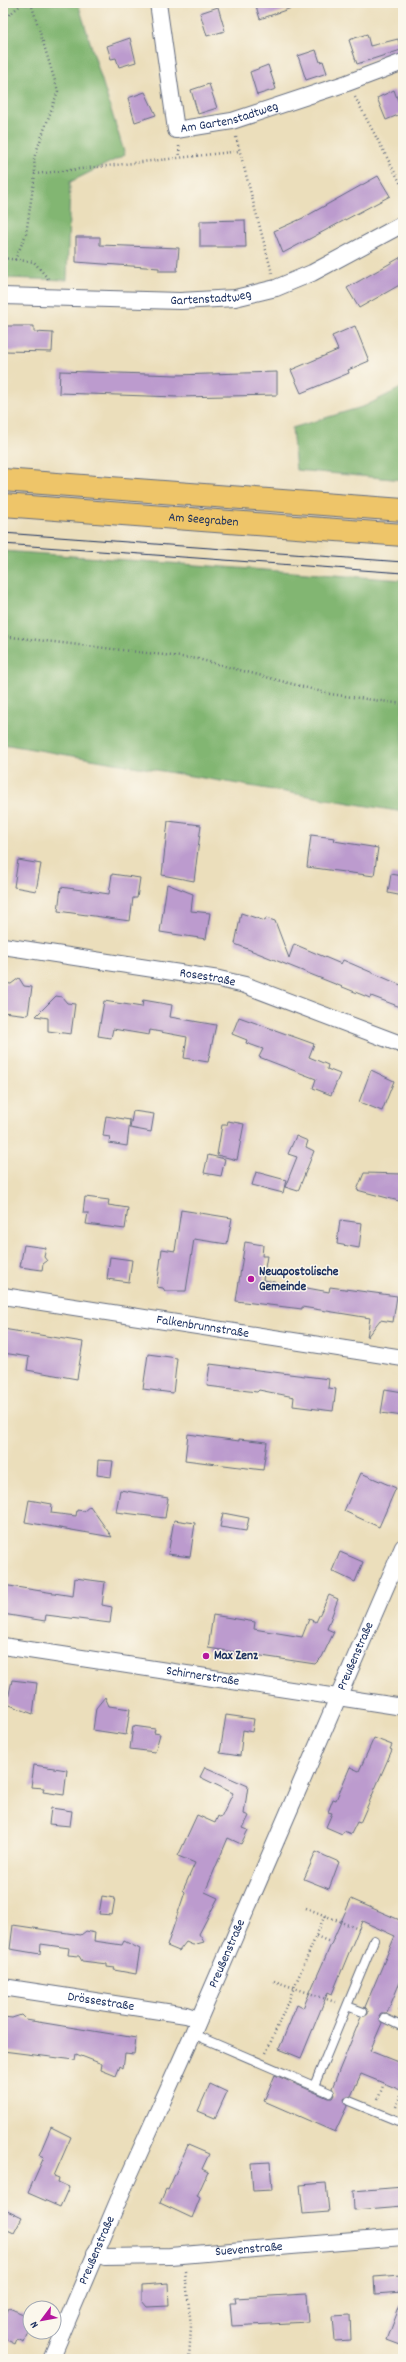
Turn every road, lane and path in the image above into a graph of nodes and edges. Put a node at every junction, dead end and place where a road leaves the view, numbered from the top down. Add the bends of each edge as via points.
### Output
1 (23, 3) edge
2 (31, 3) edge
3 (158, 3) edge
4 (3, 20) edge
5 (403, 62) edge
6 (347, 83) junction
7 (232, 121) junction
8 (240, 151) junction
9 (36, 174) junction
10 (403, 188) edge
11 (403, 224) edge
12 (3, 258) edge
13 (15, 260) junction
14 (54, 286) dead end
15 (276, 288) junction
16 (3, 296) edge
17 (3, 480) edge
18 (3, 505) edge
19 (403, 510) edge
20 (403, 535) edge
21 (3, 636) edge
22 (403, 704) edge
23 (3, 946) edge
24 (403, 1045) edge
25 (3, 1296) edge
26 (403, 1358) edge
27 (403, 1547) edge
28 (3, 1646) edge
29 (338, 1697) junction
30 (403, 1707) edge
31 (306, 1908) dead end
32 (325, 1916) junction
33 (361, 1930) dead end
34 (316, 1936) junction
35 (374, 1940) dead end
36 (330, 1942) dead end
37 (274, 1981) dead end
38 (3, 1987) edge
39 (293, 1987) junction
40 (347, 2006) junction
41 (363, 2012) dead end
42 (384, 2018) dead end
43 (196, 2026) junction
44 (403, 2026) edge
45 (261, 2063) junction
46 (384, 2083) dead end
47 (314, 2086) junction
48 (402, 2091) edge
49 (330, 2093) dead end
50 (349, 2101) dead end
51 (373, 2111) junction
52 (392, 2119) junction
53 (403, 2123) edge
54 (403, 2237) edge
55 (95, 2253) junction
56 (184, 2268) dead end
57 (51, 2359) edge
58 (189, 2359) edge

1 - 4 path
2 - 9 path via 58,91 34,158
3 - 7 street, Am Gartenstadtweg via 176,130
5 - 6 street, Am Gartenstadtweg
6 - 7 street, Am Gartenstadtweg
6 - 10 path
7 - 8 path
8 - 9 path
8 - 15 path
9 - 13 path via 26,234
11 - 15 street, Gartenstadtweg via 312,273
12 - 13 path
13 - 14 path via 34,262
15 - 16 street, Gartenstadtweg via 235,298 180,301
17 - 19 main road, Am Seegraben
18 - 20 main road, Am Seegraben
21 - 22 path via 106,646 198,659 330,694
23 - 24 street, Rosestraße via 245,985
25 - 26 street, Falkenbrunnstraße
27 - 29 street, Preußenstraße
28 - 29 street, Schirnerstraße
29 - 30 street, Schirnerstraße
29 - 43 street, Preußenstraße
31 - 32 path
32 - 33 path
32 - 34 path
34 - 36 path
34 - 39 path
35 - 40 lane
37 - 39 path
38 - 43 street, Drössestraße via 186,2015
39 - 40 path
39 - 45 path
40 - 41 lane
40 - 47 lane
42 - 44 lane
43 - 45 lane
43 - 55 street, Preußenstraße
45 - 47 lane
46 - 51 path
47 - 49 lane
48 - 52 path
50 - 51 lane
51 - 52 lane
52 - 53 lane
54 - 55 street, Suevenstraße via 170,2256 105,2257
55 - 57 street, Preußenstraße
56 - 58 path via 191,2326

